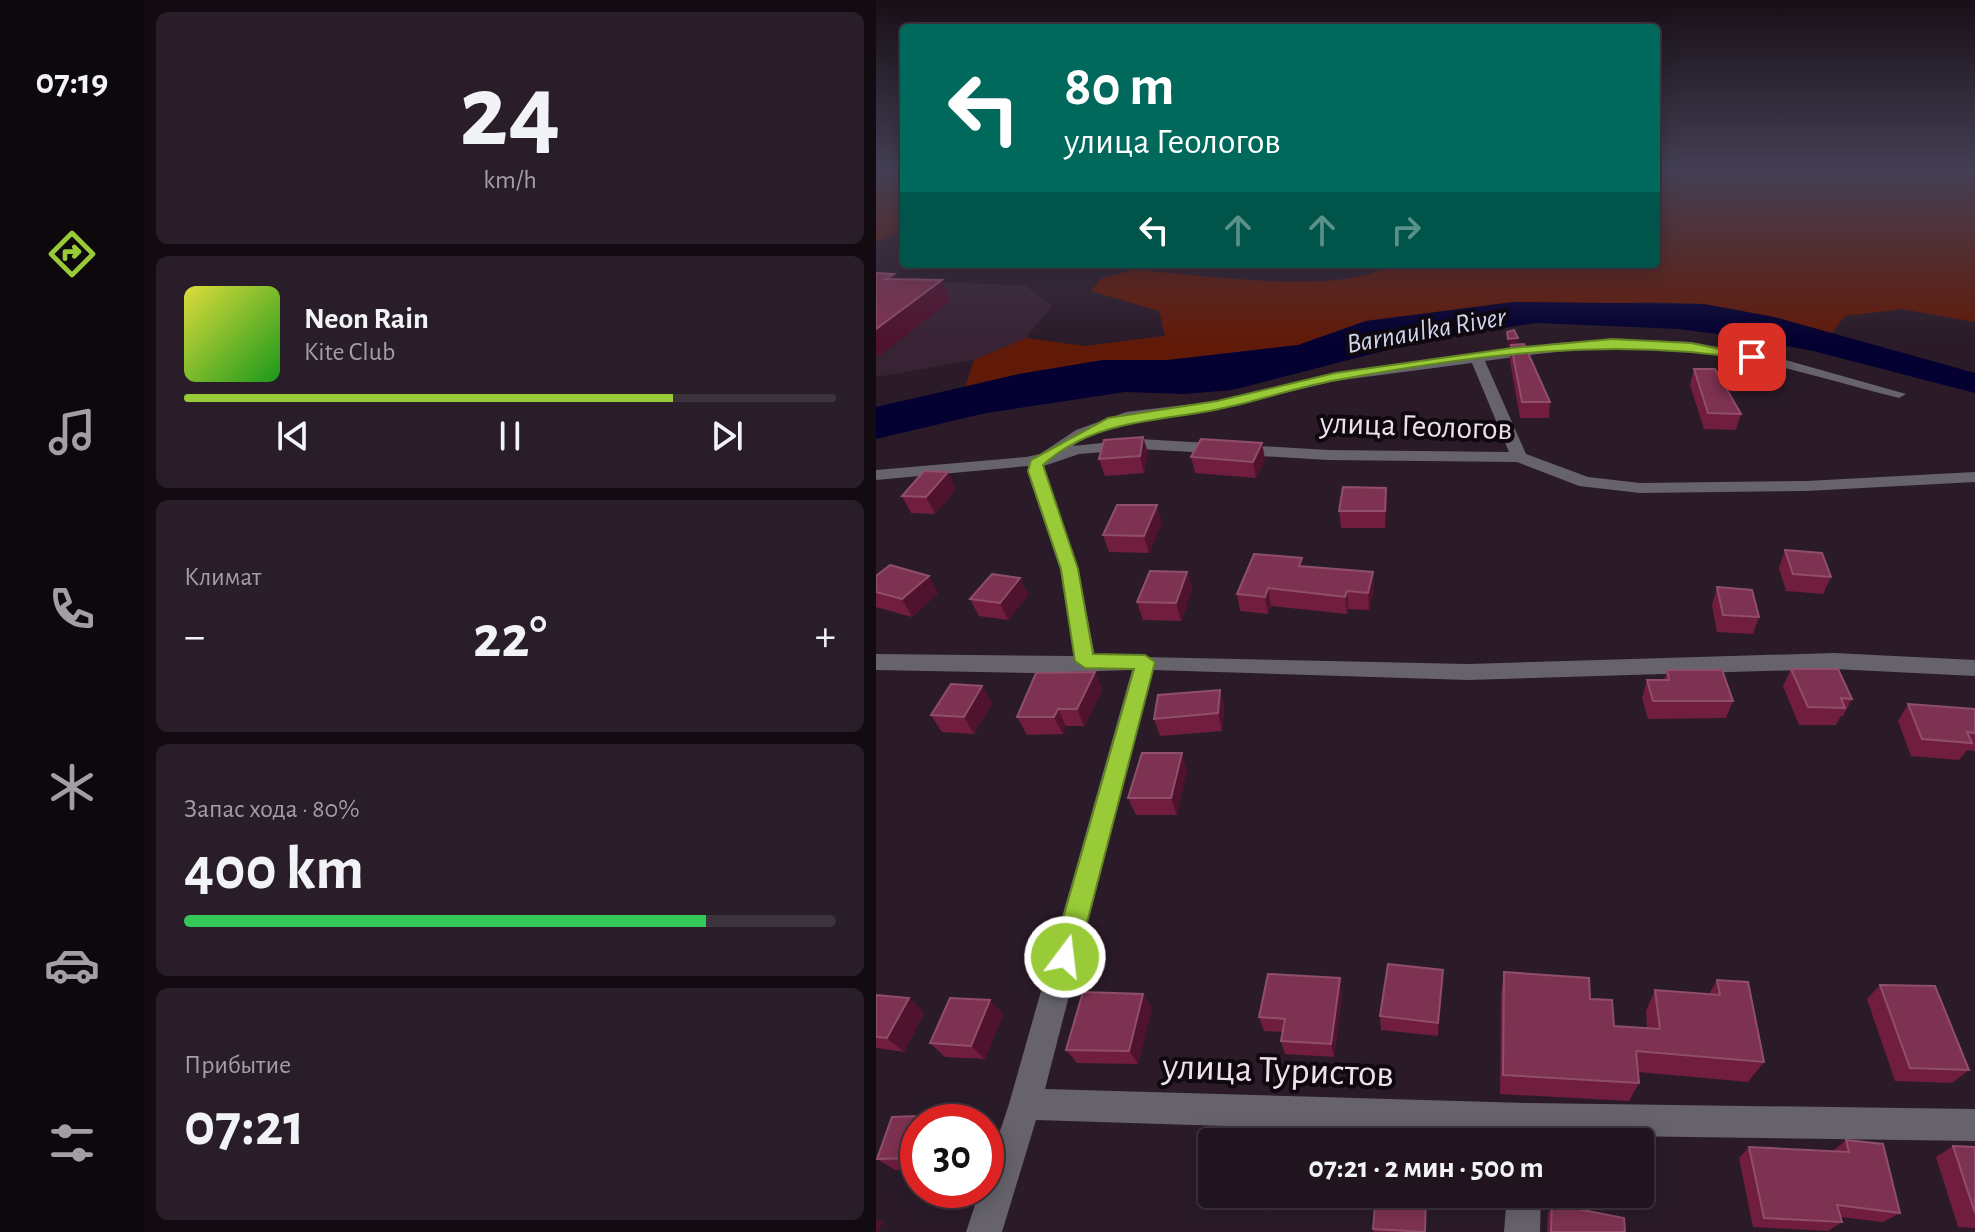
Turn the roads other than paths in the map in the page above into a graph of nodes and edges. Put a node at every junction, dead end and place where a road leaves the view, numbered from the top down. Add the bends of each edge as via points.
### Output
1 (1477, 358) junction
2 (1899, 394) dead end
3 (1044, 456) junction
4 (1519, 457) junction
5 (876, 475) edge
6 (1975, 477) edge
7 (1085, 661) junction
8 (876, 662) edge
9 (1145, 662) junction
10 (1975, 668) edge
11 (1025, 1104) junction
12 (1975, 1125) edge
13 (1489, 1128) edge
14 (1654, 1129) edge
15 (1523, 1208) edge
16 (984, 1232) edge
17 (1522, 1232) edge

1 - 2 street, улица Геологов via 1612,343 1691,346
1 - 3 street, улица Геологов via 1335,377 1217,405 1126,417 1081,433
1 - 4 street
3 - 4 street, улица Геологов via 1140,444 1328,455
3 - 5 street, улица Геологов
3 - 7 street via 1035,471 1069,569
4 - 6 street, улица Геологов via 1585,482 1640,488
7 - 8 street
7 - 9 street
9 - 10 street via 1468,672 1834,661
9 - 11 street
11 - 13 street, улица Туристов
11 - 16 street
12 - 14 street, улица Туристов
15 - 17 street

